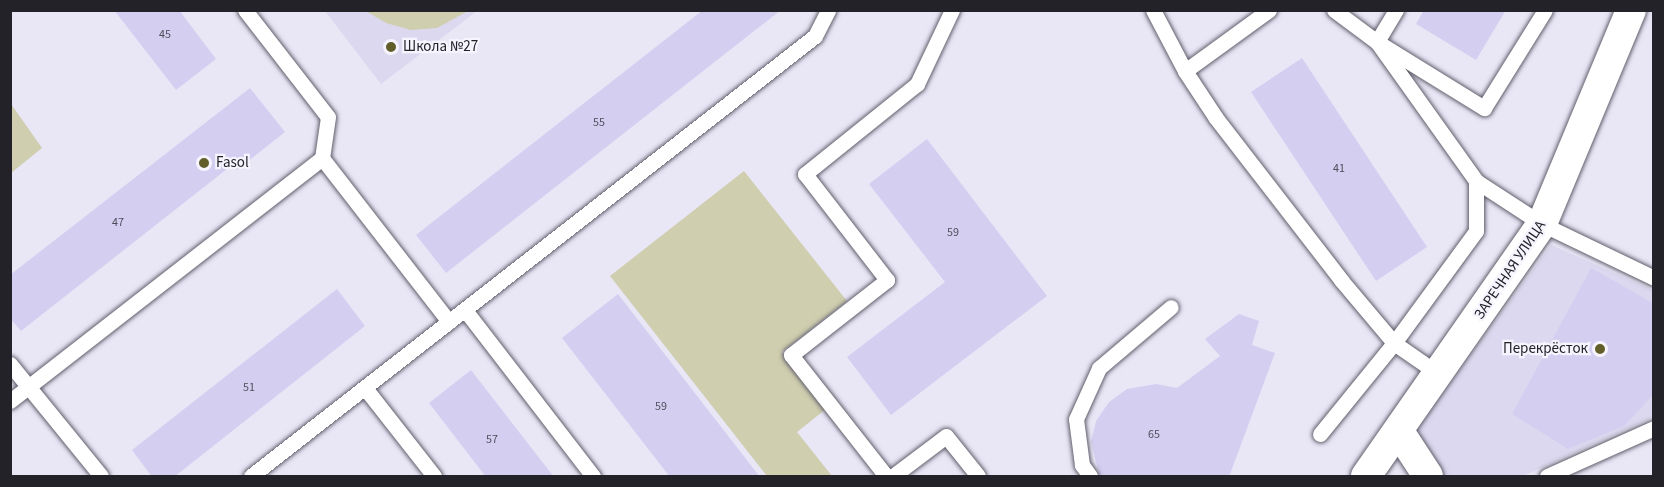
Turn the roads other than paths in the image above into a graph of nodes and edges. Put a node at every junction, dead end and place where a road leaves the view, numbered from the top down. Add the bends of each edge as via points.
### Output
1 (245, 10) edge
2 (828, 10) edge
3 (952, 10) edge
4 (1153, 10) edge
5 (1269, 10) edge
6 (1334, 10) edge
7 (1396, 10) edge
8 (1545, 10) edge
9 (1631, 10) edge
10 (1377, 42) junction
11 (1185, 71) junction
12 (322, 158) junction
13 (1476, 181) junction
14 (1542, 224) junction
15 (1653, 278) edge
16 (1171, 307) dead end
17 (465, 310) junction
18 (449, 322) junction
19 (1394, 343) junction
20 (10, 364) edge
21 (1440, 375) junction
22 (29, 387) junction
23 (365, 388) junction
24 (10, 401) edge
25 (1653, 428) edge
26 (1400, 433) junction
27 (1320, 434) dead end
28 (100, 477) edge
29 (251, 477) edge
30 (434, 477) edge
31 (593, 477) edge
32 (886, 477) edge
33 (893, 477) edge
34 (978, 477) edge
35 (1090, 477) edge
36 (1366, 477) edge
37 (1428, 477) edge
38 (1547, 477) edge

1 - 12 lane via 328,117
2 - 17 lane via 815,36
3 - 32 lane via 917,84 805,174 887,280 791,355
4 - 11 lane
5 - 11 lane
6 - 10 lane
7 - 10 lane
8 - 10 lane via 1484,108
9 - 14 street, ЗАРЕЧНАЯ УЛИЦА
10 - 13 lane
11 - 19 lane via 1230,136
12 - 18 lane
12 - 22 lane
13 - 14 lane
13 - 19 lane via 1476,231
14 - 15 lane
14 - 21 street, ЗАРЕЧНАЯ УЛИЦА
16 - 35 lane via 1099,368 1076,419 1082,465
17 - 18 lane
17 - 31 lane
18 - 23 lane
19 - 21 lane
19 - 27 lane
20 - 22 lane
21 - 26 street, ЗАРЕЧНАЯ УЛИЦА
22 - 24 lane
22 - 28 lane
23 - 29 lane
23 - 30 lane
25 - 38 lane
26 - 36 street, ЗАРЕЧНАЯ УЛИЦА
26 - 37 street
33 - 34 lane via 946,436

